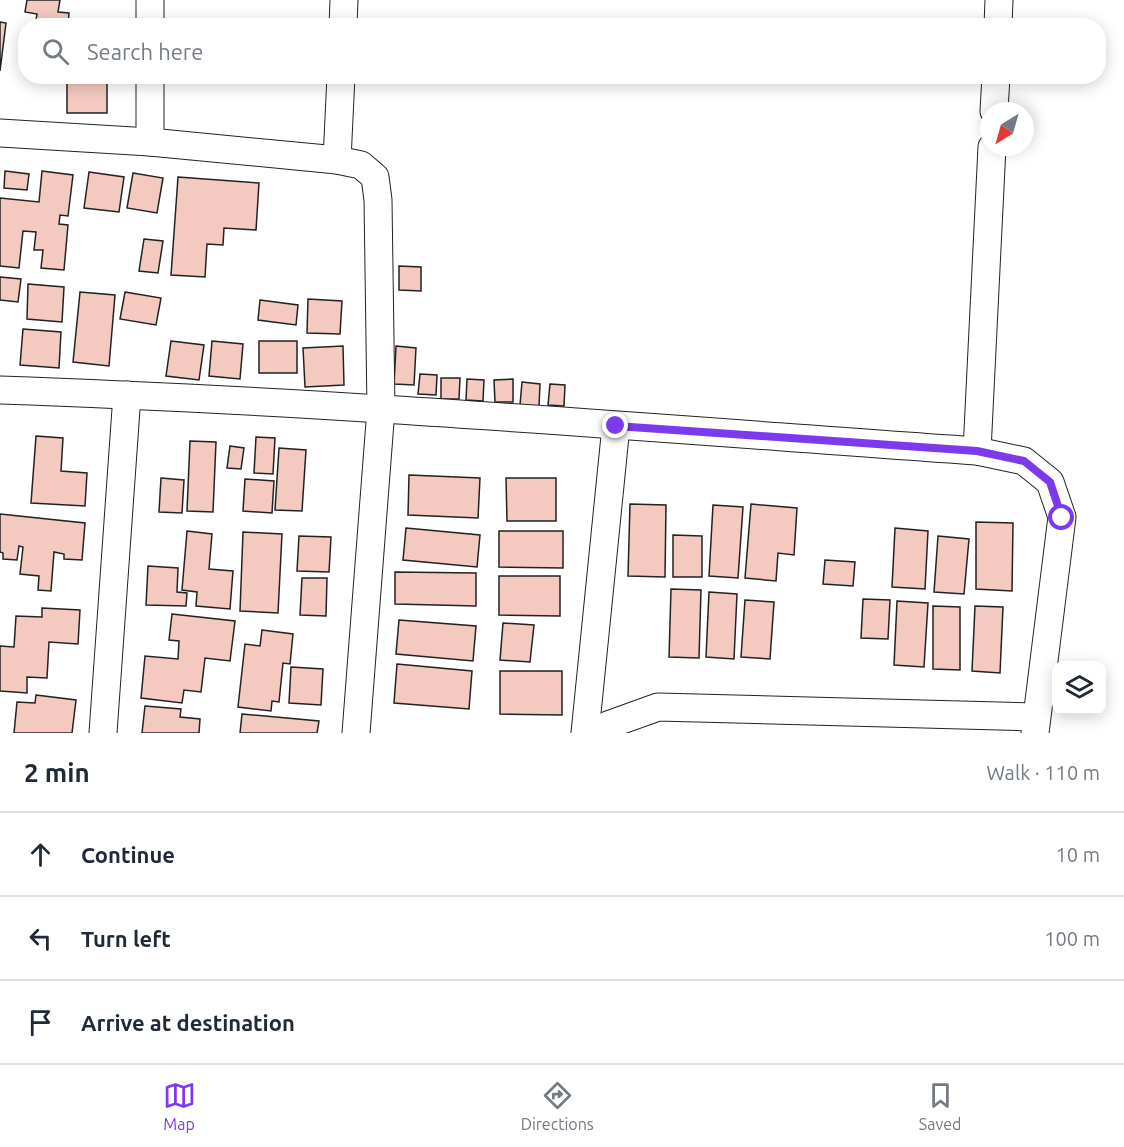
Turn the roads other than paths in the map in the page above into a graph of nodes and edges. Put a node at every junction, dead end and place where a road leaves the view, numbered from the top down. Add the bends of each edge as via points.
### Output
1 (150, 0) edge
2 (344, 0) edge
3 (999, 0) edge
4 (150, 18) edge
5 (343, 18) edge
6 (998, 18) edge
7 (150, 84) edge
8 (341, 84) edge
9 (996, 84) edge
10 (995, 102) edge
11 (0, 134) edge
12 (150, 142) junction
13 (992, 156) edge
14 (337, 160) junction
15 (0, 390) edge
16 (127, 394) junction
17 (381, 409) junction
18 (616, 426) junction
19 (977, 451) junction
20 (1035, 725) edge
21 (103, 733) edge
22 (357, 733) edge
23 (585, 733) edge
24 (599, 733) edge

1 - 4 street
2 - 5 street
3 - 6 street
7 - 12 street
8 - 14 street
9 - 10 street
11 - 12 street
12 - 14 street
13 - 19 street
14 - 17 street via 361,165 375,177
15 - 16 street
16 - 17 street
16 - 21 street
17 - 18 street
17 - 22 street
18 - 19 street
18 - 23 street
19 - 20 street via 1024,461 1042,475 1050,482 1062,518
20 - 24 street via 658,707 608,725

